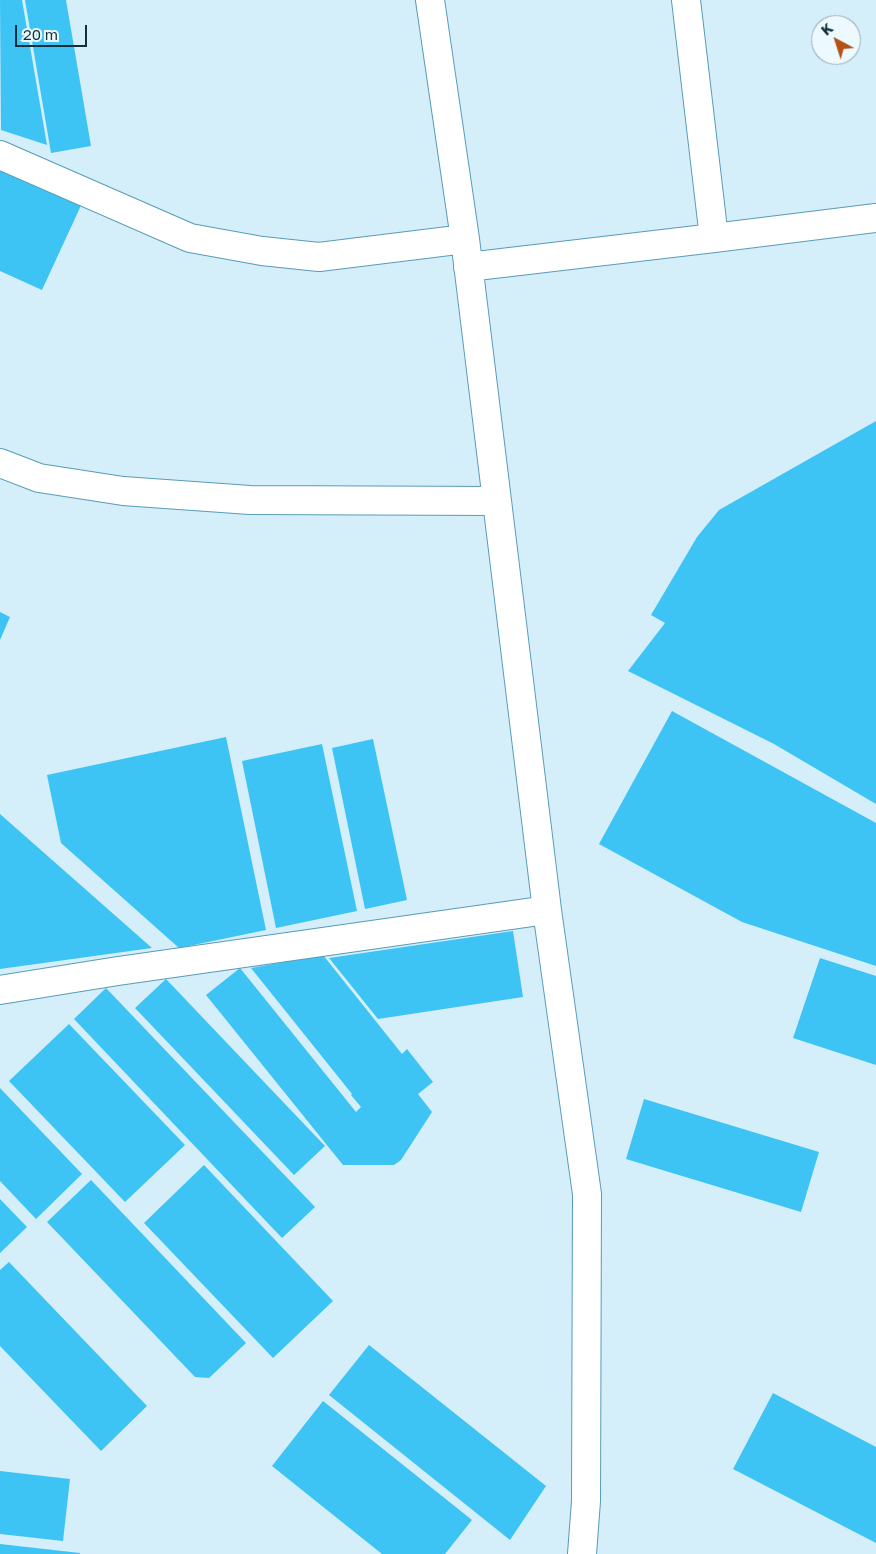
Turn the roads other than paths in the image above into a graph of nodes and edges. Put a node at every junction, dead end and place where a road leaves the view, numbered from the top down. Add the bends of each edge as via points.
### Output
1 (430, 0) edge
2 (686, 0) edge
3 (0, 155) edge
4 (876, 218) edge
5 (714, 238) junction
6 (464, 239) junction
7 (468, 267) junction
8 (0, 463) edge
9 (497, 501) junction
10 (547, 910) junction
11 (0, 990) edge
12 (582, 1554) edge

1 - 6 street
2 - 5 street
3 - 6 street via 190,238 319,257
4 - 5 street
5 - 7 street
6 - 7 street
7 - 9 street
8 - 9 street via 39,478 123,491 250,500
9 - 10 street
10 - 11 street
10 - 12 street via 587,1194 586,1501

